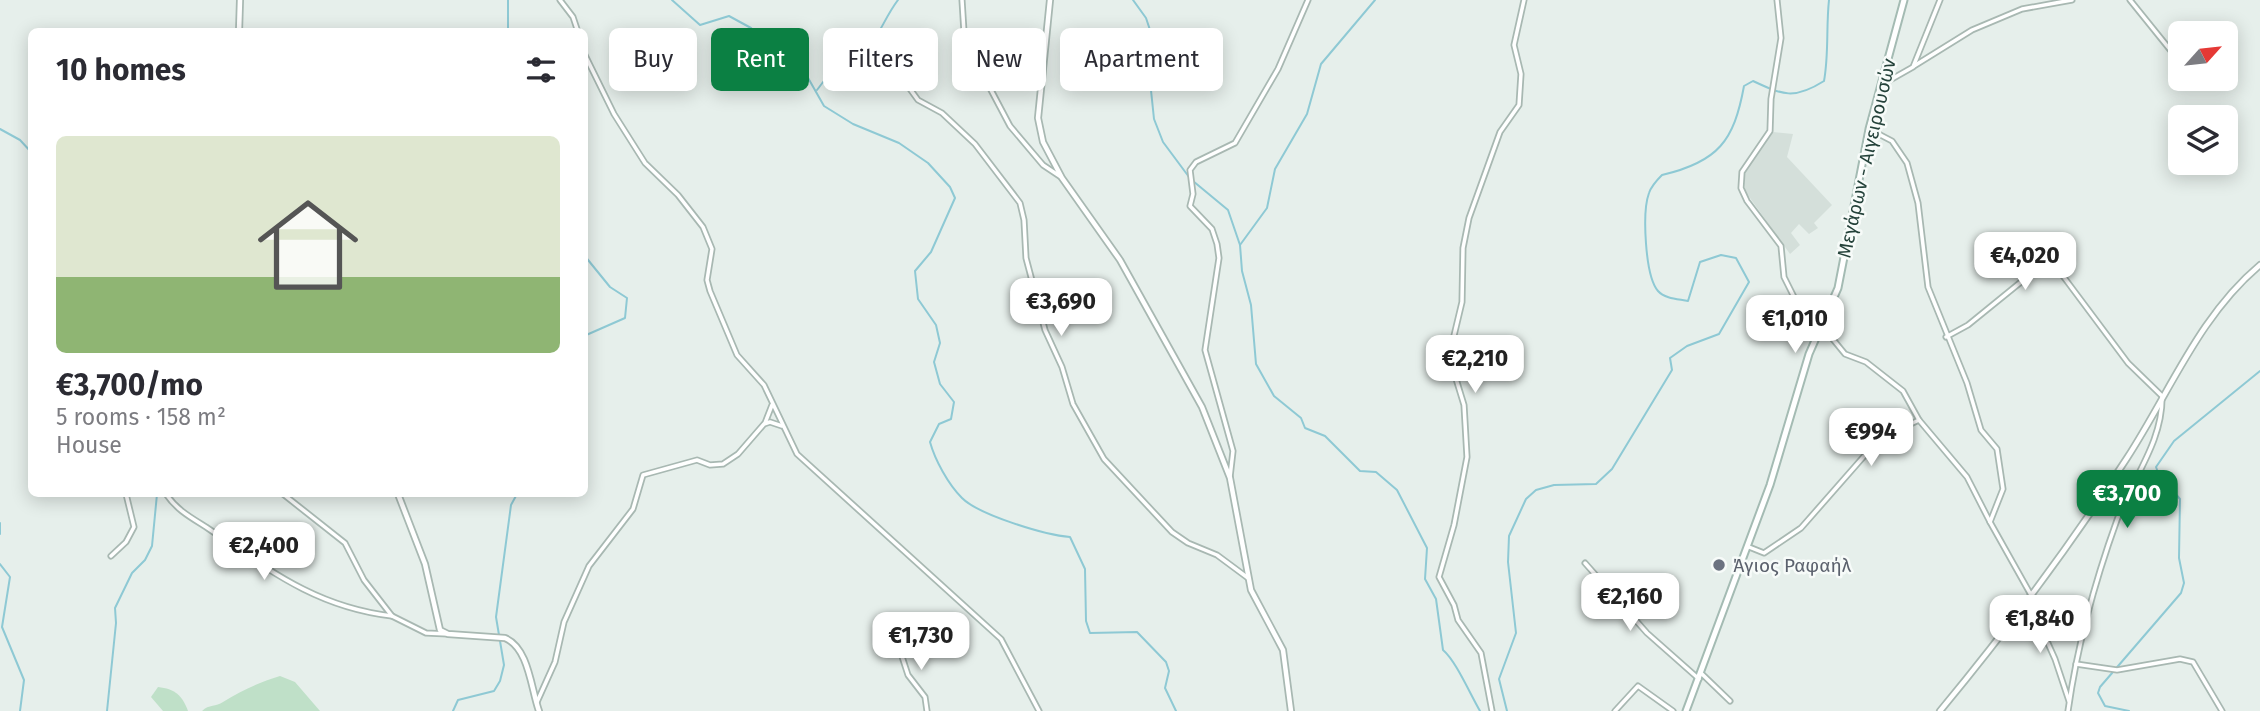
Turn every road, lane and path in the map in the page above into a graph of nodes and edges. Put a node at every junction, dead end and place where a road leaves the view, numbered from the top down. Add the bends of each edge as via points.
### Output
1 (240, 0) edge
2 (560, 0) edge
3 (962, 0) edge
4 (1050, 0) edge
5 (1308, 0) edge
6 (1524, 0) edge
7 (1777, 0) edge
8 (1904, 0) edge
9 (1940, 0) edge
10 (2072, 0) edge
11 (2130, 0) edge
12 (239, 28) edge
13 (577, 28) edge
14 (2168, 47) edge
15 (588, 61) edge
16 (1914, 66) junction
17 (1881, 84) junction
18 (912, 91) edge
19 (1870, 129) junction
20 (1062, 178) junction
21 (2260, 265) edge
22 (1822, 326) junction
23 (1946, 337) junction
24 (2162, 396) junction
25 (772, 405) junction
26 (1919, 420) junction
27 (764, 424) junction
28 (782, 426) junction
29 (1230, 478) junction
30 (127, 497) edge
31 (168, 497) edge
32 (287, 497) edge
33 (399, 497) edge
34 (1990, 522) junction
35 (1749, 547) junction
36 (111, 556) dead end
37 (1585, 563) dead end
38 (1249, 579) junction
39 (2030, 599) junction
40 (392, 616) junction
41 (448, 634) junction
42 (895, 635) dead end
43 (2076, 664) junction
44 (1701, 677) junction
45 (1730, 701) dead end
46 (2070, 703) junction
47 (537, 704) junction
48 (539, 711) edge
49 (927, 711) edge
50 (1039, 711) edge
51 (1292, 711) edge
52 (1492, 711) edge
53 (1615, 711) edge
54 (1674, 711) edge
55 (1686, 711) edge
56 (1940, 711) edge
57 (2068, 711) edge
58 (2222, 711) edge

1 - 12 street
2 - 13 street
3 - 20 street via 964,32 972,54 1010,126 1043,164
4 - 20 street via 1039,124
5 - 29 street via 1278,69 1235,143 1196,162 1190,170 1194,194 1190,206 1212,229 1218,251 1205,350 1233,451
6 - 52 street via 1514,45 1521,74 1519,105 1502,127 1463,248 1462,302 1452,345 1453,369 1464,405 1467,457 1439,577 1458,620 1481,653
7 - 22 street via 1781,38 1770,131 1742,172 1740,184 1747,201 1781,246 1784,277 1793,298
8 - 17 main road, Μεγάρων - Αιγειρουσών
9 - 16 street
10 - 16 street via 2018,11 1965,33
11 - 14 street
15 - 25 street via 645,163 703,227 712,249 710,291 737,355 761,381
16 - 17 street
17 - 19 main road, Μεγάρων - Αιγειρουσών
18 - 38 street via 975,144 1020,204 1026,258 1045,330 1073,404 1100,453 1177,536 1217,555
19 - 22 main road, Μεγάρων - Αιγειρουσών via 1838,288
19 - 23 street via 1896,145 1910,172 1925,278
20 - 29 street via 1120,260 1194,391
21 - 24 street via 2227,296
22 - 26 street via 1844,354 1866,362 1903,391
22 - 35 main road, Μεγάρων - Αιγειρουσών via 1802,374
23 - 24 street via 1968,325 2048,260 2135,371
23 - 34 street via 1981,430 1998,452 2003,489
24 - 39 street via 2128,457
24 - 43 street via 2155,439 2117,521
25 - 27 street
25 - 28 street
26 - 34 street via 1967,477
26 - 35 street via 1880,438 1798,531 1764,553
27 - 28 street
27 - 47 street via 736,457 723,464 697,460 643,475 631,512 589,566 564,622 555,662
28 - 50 street via 790,444 813,471 1001,639
29 - 38 street
30 - 36 street via 134,527
31 - 40 street via 180,512 291,585
32 - 40 street via 345,543 364,580
33 - 41 street via 429,574 436,621
34 - 39 street
35 - 44 main road, Μεγάρων - Αιγειρουσών
37 - 44 street via 1647,634
38 - 51 street via 1258,606 1283,650
39 - 46 street
39 - 56 street
40 - 41 street via 426,634
41 - 47 street via 513,642
42 - 49 street via 908,676 925,697
43 - 46 street
43 - 58 street via 2108,671 2180,659 2193,662
44 - 45 street
44 - 55 main road, Μεγάρων - Αιγειρουσών
46 - 57 street
47 - 48 street
53 - 54 street via 1638,686

